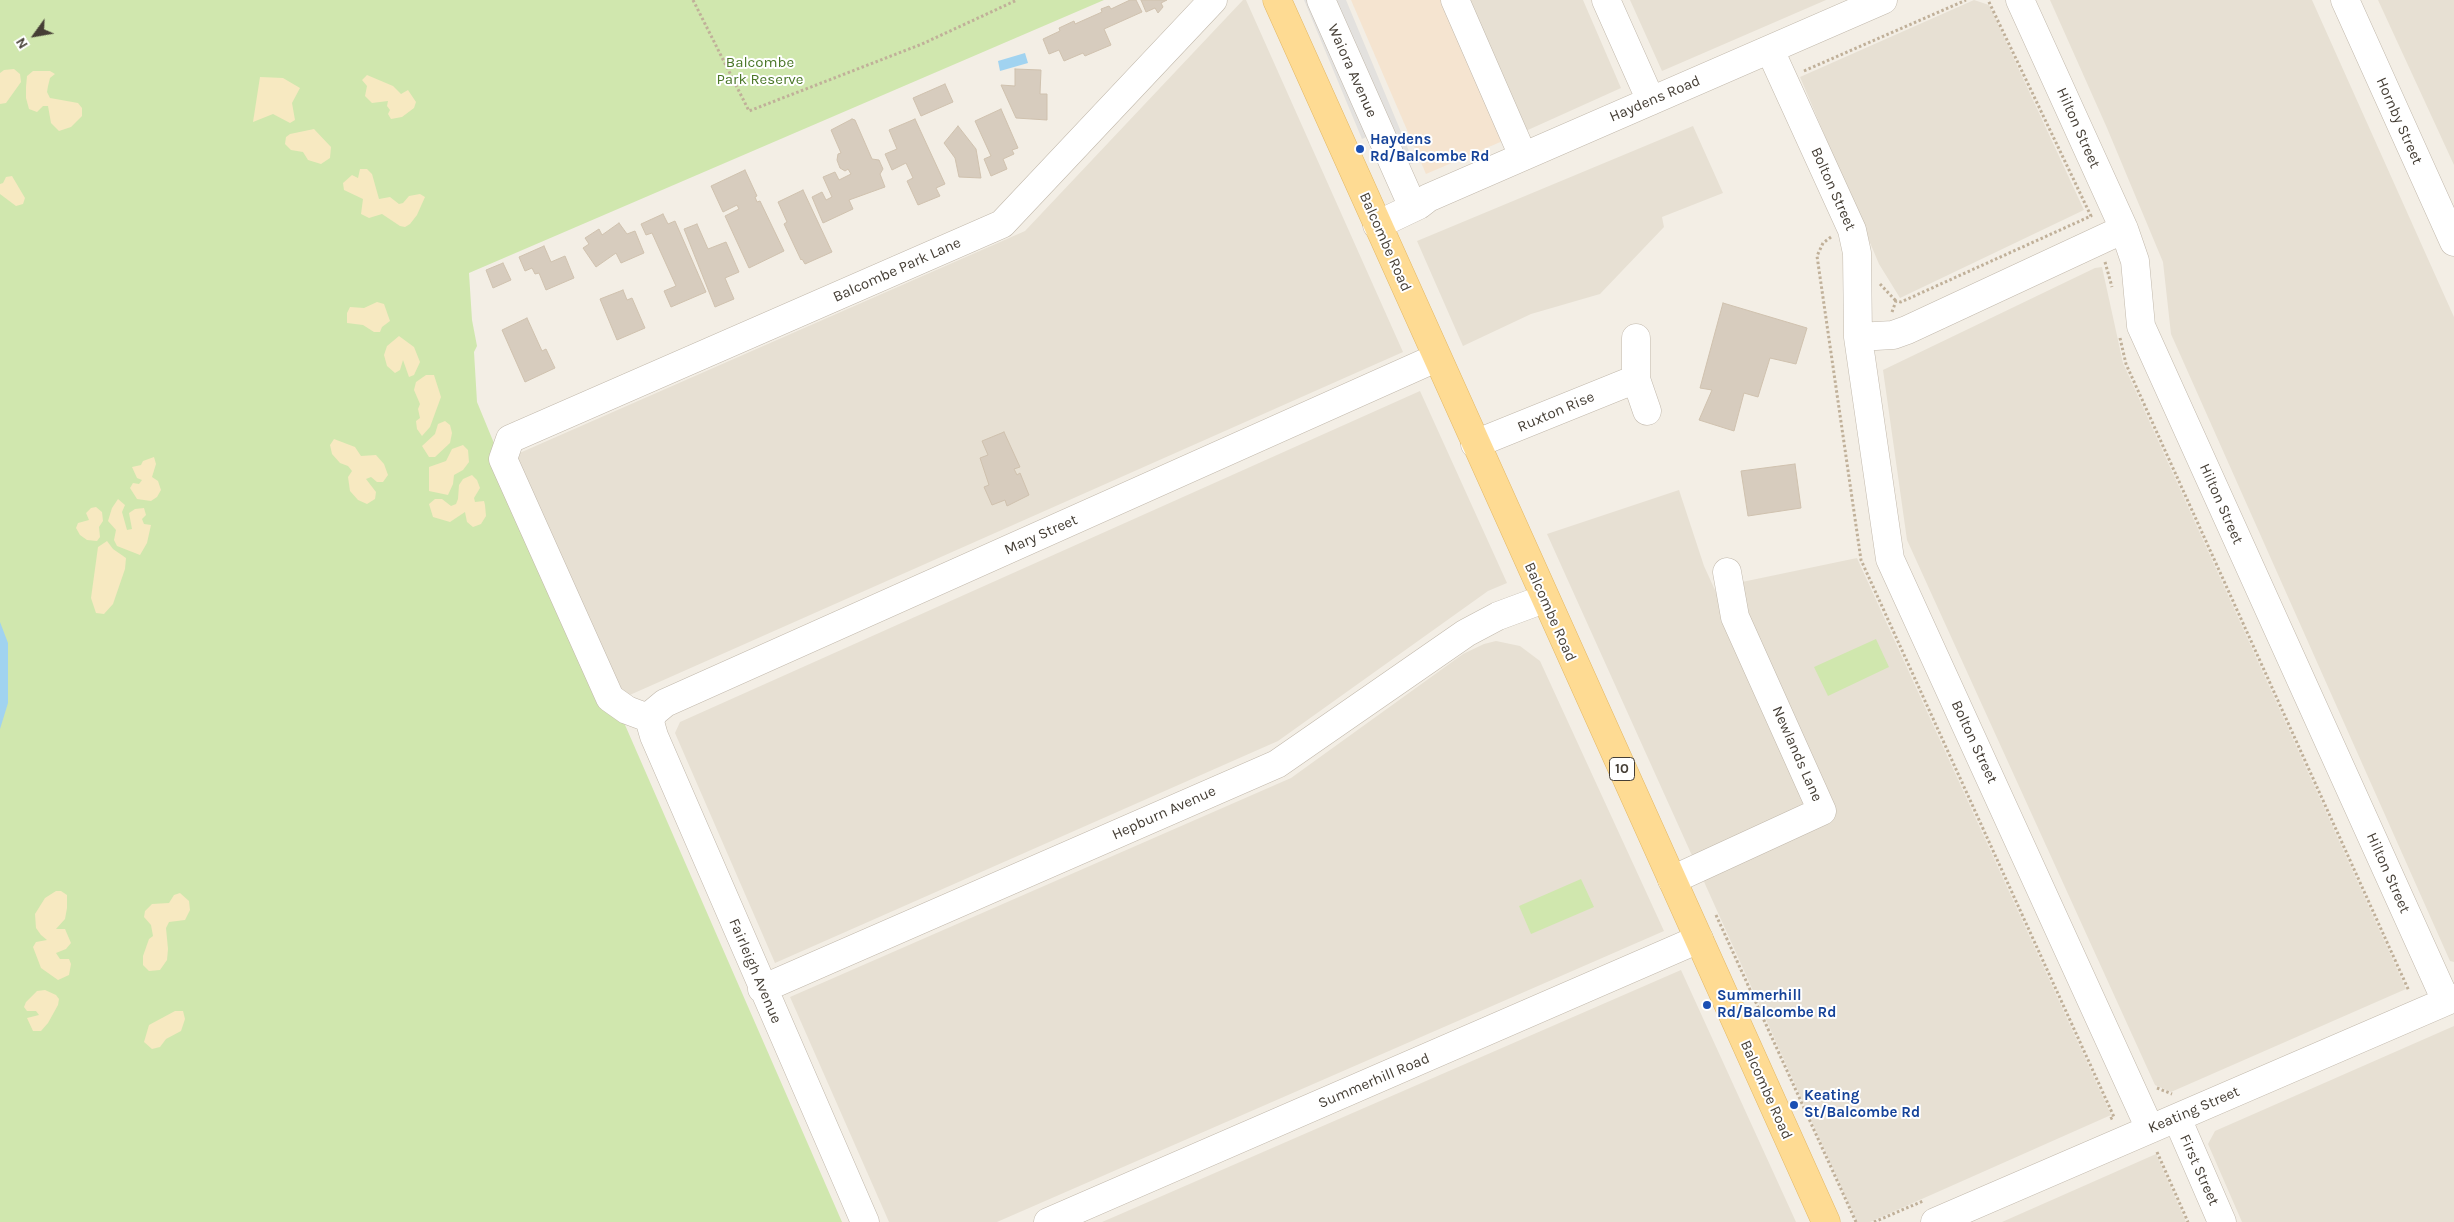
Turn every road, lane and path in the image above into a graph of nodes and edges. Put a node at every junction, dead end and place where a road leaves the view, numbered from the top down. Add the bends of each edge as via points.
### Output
1 (692, 0) edge
2 (1017, 0) edge
3 (1213, 0) edge
4 (1277, 0) edge
5 (1321, 0) edge
6 (1455, 0) edge
7 (1606, 0) edge
8 (1883, 0) edge
9 (1966, 0) edge
10 (1988, 0) edge
11 (2020, 0) edge
12 (2345, 0) edge
13 (1770, 50) junction
14 (1784, 79) junction
15 (1651, 101) junction
16 (1523, 156) junction
17 (1418, 197) junction
18 (1374, 218) junction
19 (2124, 229) junction
20 (2454, 242) edge
21 (1857, 262) junction
22 (2096, 266) dead end
23 (2114, 296) dead end
24 (1896, 300) junction
25 (2120, 335) dead end
26 (1867, 337) junction
27 (1636, 338) dead end
28 (1436, 358) junction
29 (1636, 379) junction
30 (1646, 411) dead end
31 (1475, 444) junction
32 (1727, 572) dead end
33 (1544, 599) junction
34 (650, 719) junction
35 (1672, 880) junction
36 (1699, 939) junction
37 (762, 989) junction
38 (2409, 991) junction
39 (2445, 993) edge
40 (2400, 995) dead end
41 (2152, 1086) dead end
42 (2176, 1105) junction
43 (2106, 1121) dead end
44 (2154, 1140) junction
45 (1931, 1210) edge
46 (865, 1222) edge
47 (1048, 1222) edge
48 (1826, 1222) edge
49 (1874, 1222) edge
50 (2188, 1222) edge
51 (2222, 1222) edge

1 - 2 path via 749,111 922,44
3 - 34 street, Balcombe Park Lane via 1002,224 510,439 503,459 610,698 627,710
4 - 18 main road, Balcombe Road / 10
5 - 17 street, Waiora Avenue
6 - 16 street
7 - 15 street
8 - 13 street, Haydens Road
9 - 14 path
10 - 24 path via 2091,216 1901,302
11 - 19 street, Hilton Street
12 - 20 street, Hornby Street
13 - 14 street, Bolton Street
13 - 15 street, Haydens Road
14 - 21 street, Bolton Street via 1852,230
15 - 16 street, Haydens Road
16 - 17 street, Haydens Road
17 - 18 street, Haydens Road
18 - 28 main road, Balcombe Road / 10
19 - 26 street via 1907,330 1893,335
19 - 39 street, Hilton Street via 2135,261 2141,326
21 - 24 path
21 - 26 street, Bolton Street
21 - 43 path via 1834,235 1818,250 1861,560 2114,1117
22 - 23 path via 2105,262
24 - 26 path via 1892,314
25 - 38 path via 2126,364
26 - 44 street, Bolton Street via 1890,559
27 - 29 street
28 - 31 main road, Balcombe Road / 10
28 - 34 street, Mary Street via 664,703
29 - 30 street
29 - 31 street, Ruxton Rise
31 - 33 main road, Balcombe Road / 10
32 - 35 street, Newlands Lane via 1735,617 1822,811
33 - 35 main road, Balcombe Road / 10
33 - 37 street, Hepburn Avenue via 1498,616 1466,633 1277,764
34 - 37 street, Fairleigh Avenue via 654,736
35 - 36 main road, Balcombe Road / 10
36 - 47 street, Summerhill Road
36 - 48 main road, Balcombe Road / 10
37 - 46 street, Fairleigh Avenue
38 - 39 path
38 - 40 path
39 - 42 street, Keating Street
41 - 42 path via 2171,1094
42 - 44 street, Keating Street
42 - 51 street, First Street
44 - 45 street, Keating Street
44 - 50 path
45 - 49 path

